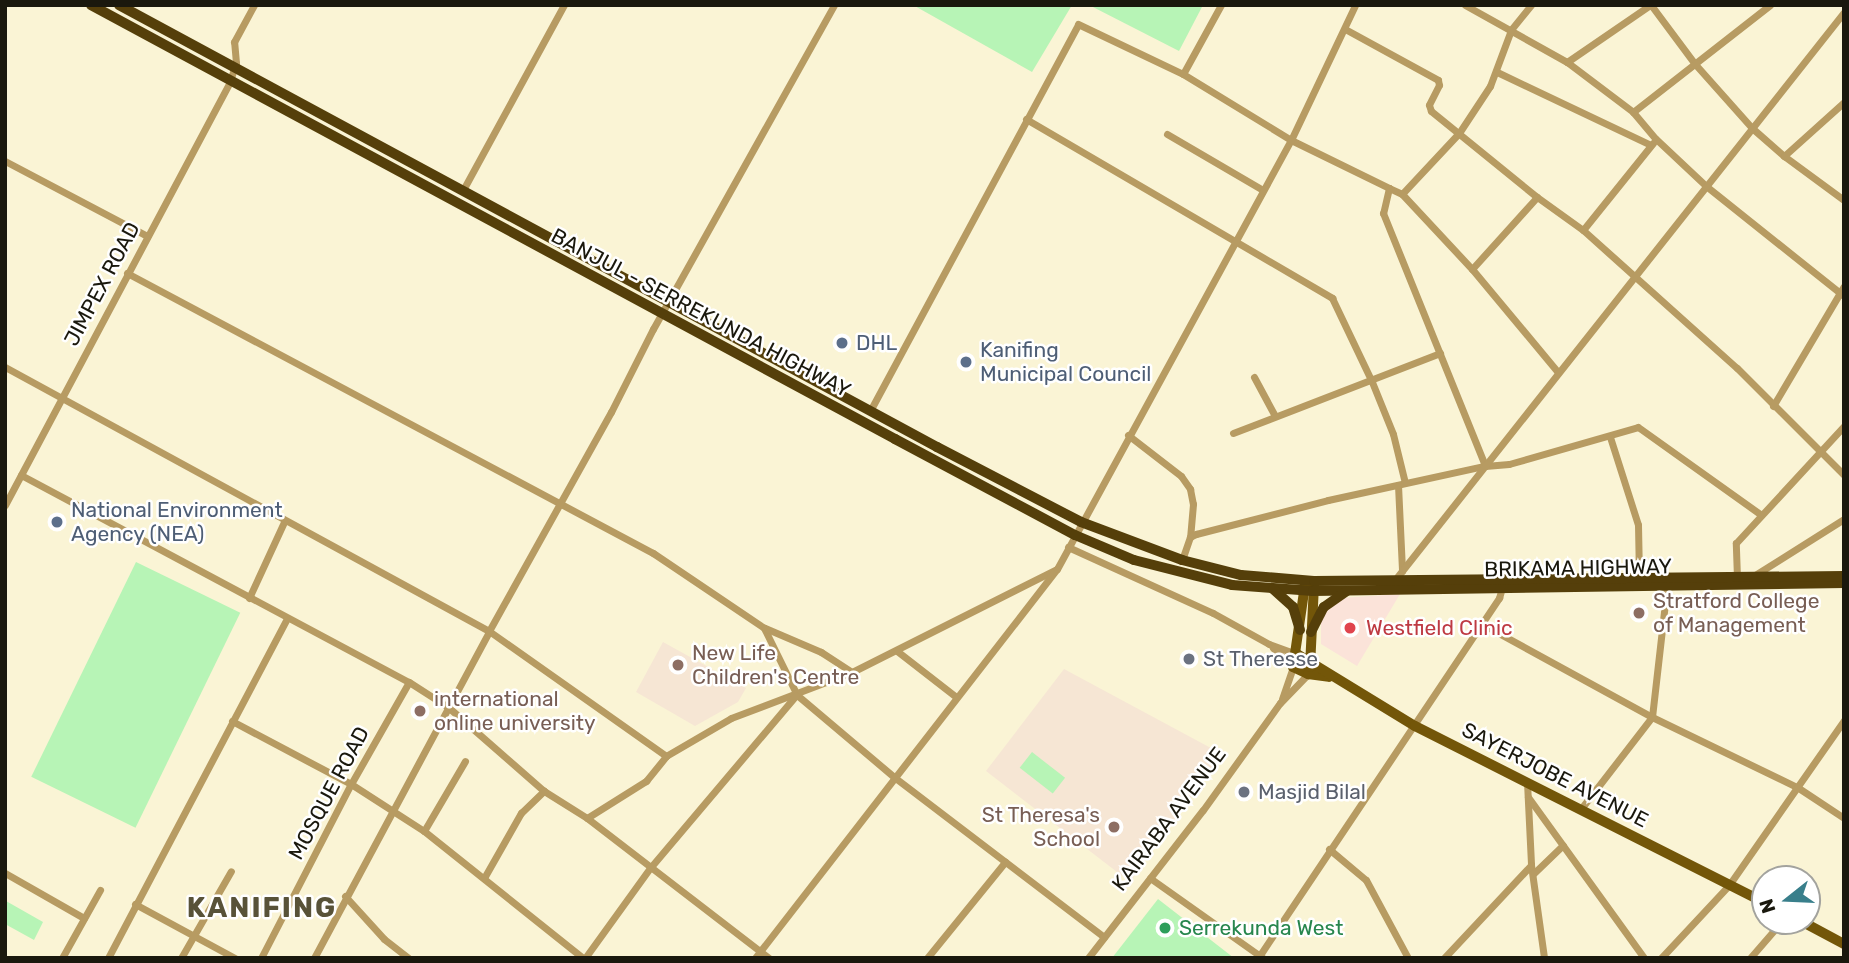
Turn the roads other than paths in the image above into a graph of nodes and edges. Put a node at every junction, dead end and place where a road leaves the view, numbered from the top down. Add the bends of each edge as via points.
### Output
1 (92, 5) edge
2 (119, 5) edge
3 (254, 5) edge
4 (564, 5) edge
5 (834, 5) edge
6 (1221, 5) edge
7 (1355, 5) edge
8 (1465, 5) edge
9 (1531, 5) edge
10 (1651, 5) edge
11 (1770, 5) edge
12 (1844, 12) edge
13 (1345, 29) junction
14 (1511, 30) junction
15 (1567, 62) junction
16 (1695, 64) junction
17 (235, 69) junction
18 (1497, 72) junction
19 (1183, 74) junction
20 (230, 81) junction
21 (1844, 102) edge
22 (1633, 112) junction
23 (1026, 119) junction
24 (1752, 128) junction
25 (1459, 132) junction
26 (1167, 134) dead end
27 (1291, 140) junction
28 (1653, 142) junction
29 (1784, 156) junction
30 (5, 161) edge
31 (1706, 186) junction
32 (1389, 188) junction
33 (463, 190) junction
34 (1263, 190) junction
35 (1402, 194) junction
36 (1537, 197) junction
37 (1844, 200) edge
38 (1583, 230) junction
39 (147, 236) junction
40 (1235, 241) junction
41 (1472, 269) junction
42 (127, 273) junction
43 (1634, 275) junction
44 (1843, 292) edge
45 (669, 303) junction
46 (662, 315) junction
47 (1440, 353) junction
48 (5, 367) edge
49 (1557, 371) junction
50 (1255, 377) dead end
51 (1373, 382) junction
52 (62, 398) junction
53 (1773, 406) junction
54 (870, 411) junction
55 (1275, 416) junction
56 (1844, 426) edge
57 (1233, 433) dead end
58 (1128, 435) junction
59 (1610, 436) junction
60 (1820, 451) junction
61 (1485, 466) junction
62 (21, 475) junction
63 (1844, 475) edge
64 (1401, 484) junction
65 (5, 505) edge
66 (559, 505) junction
67 (1760, 514) junction
68 (1844, 519) edge
69 (284, 522) junction
70 (1081, 522) junction
71 (1076, 535) junction
72 (1190, 537) junction
73 (1068, 547) junction
74 (1182, 561) junction
75 (1057, 569) junction
76 (1402, 572) junction
77 (1844, 576) edge
78 (1751, 577) junction
79 (1639, 578) junction
80 (1737, 578) junction
81 (1394, 582) junction
82 (1844, 583) edge
83 (1503, 585) junction
84 (1309, 586) junction
85 (1667, 586) junction
86 (1273, 589) junction
87 (1348, 590) junction
88 (249, 598) junction
89 (287, 619) junction
90 (1482, 624) junction
91 (764, 628) junction
92 (489, 631) junction
93 (1305, 631) junction
94 (1269, 644) junction
95 (897, 651) junction
96 (1297, 654) junction
97 (1312, 662) junction
98 (1293, 667) junction
99 (852, 672) junction
100 (1308, 674) junction
101 (1330, 677) junction
102 (409, 682) junction
103 (797, 695) junction
104 (956, 697) junction
105 (1280, 703) junction
106 (448, 707) junction
107 (1652, 717) junction
108 (232, 720) junction
109 (1844, 720) edge
110 (1415, 726) junction
111 (666, 756) junction
112 (465, 761) dead end
113 (894, 777) junction
114 (1527, 782) junction
115 (351, 785) junction
116 (1797, 787) junction
117 (544, 791) junction
118 (1528, 797) junction
119 (1580, 810) junction
120 (391, 811) junction
121 (587, 818) junction
122 (1844, 818) edge
123 (424, 831) junction
124 (1563, 845) junction
125 (1329, 849) junction
126 (1005, 862) junction
127 (650, 868) junction
128 (1533, 869) junction
129 (231, 871) dead end
130 (5, 873) edge
131 (484, 878) junction
132 (1150, 878) junction
133 (1729, 886) junction
134 (100, 890) dead end
135 (345, 896) junction
136 (1751, 896) edge
137 (135, 904) junction
138 (84, 918) junction
139 (1821, 931) edge
140 (194, 935) junction
141 (1770, 935) edge
142 (1104, 937) junction
143 (1842, 941) edge
144 (757, 954) edge
145 (1262, 957) edge
146 (62, 958) edge
147 (108, 958) edge
148 (181, 958) edge
149 (235, 958) edge
150 (261, 958) edge
151 (314, 958) edge
152 (408, 958) edge
153 (584, 958) edge
154 (769, 958) edge
155 (928, 958) edge
156 (1088, 958) edge
157 (1408, 958) edge
158 (1444, 958) edge
159 (1544, 958) edge
160 (1644, 958) edge
161 (1661, 958) edge
162 (1750, 958) edge

1 - 20 highway, BANJUL - SERREKUNDA HIGHWAY
2 - 17 highway, BANJUL - SERREKUNDA HIGHWAY
3 - 17 street, JIMPEX ROAD via 234,42
4 - 33 street
5 - 45 street
6 - 19 street
7 - 13 street
8 - 14 street
9 - 14 street
10 - 15 street
10 - 16 street
11 - 16 street
12 - 24 street
13 - 25 street via 1438,80 1429,108
13 - 27 street
14 - 15 street
14 - 18 street
15 - 22 street
16 - 22 street
16 - 24 street
17 - 20 street, JIMPEX ROAD
17 - 33 highway, BANJUL - SERREKUNDA HIGHWAY
18 - 25 street
18 - 28 street
19 - 23 street via 1078,24
19 - 27 street
20 - 39 street, JIMPEX ROAD
20 - 46 highway, BANJUL - SERREKUNDA HIGHWAY
21 - 29 street
22 - 28 street
23 - 40 street
23 - 54 street
24 - 29 street
24 - 31 street
25 - 35 street
25 - 36 street
26 - 34 street
27 - 32 street
27 - 34 street
28 - 31 street
28 - 38 street
29 - 37 street
30 - 39 street
31 - 43 street
31 - 44 street
32 - 35 street
32 - 47 street via 1383,213
33 - 45 highway, BANJUL - SERREKUNDA HIGHWAY
34 - 40 street
35 - 41 street
36 - 38 street
36 - 41 street
38 - 43 street
39 - 42 street, JIMPEX ROAD
40 - 51 street via 1332,298
40 - 58 street
41 - 49 street
42 - 52 street, JIMPEX ROAD
42 - 66 street
43 - 49 street
43 - 53 street
44 - 53 street
45 - 46 street
45 - 54 highway, BANJUL - SERREKUNDA HIGHWAY
46 - 66 street
46 - 71 highway, BANJUL - SERREKUNDA HIGHWAY
47 - 51 street
47 - 61 street
48 - 52 street
49 - 61 street
50 - 55 street
51 - 55 street
51 - 64 street via 1393,434
52 - 62 street, JIMPEX ROAD
52 - 69 street
53 - 60 street
54 - 70 highway, BANJUL - SERREKUNDA HIGHWAY
55 - 57 street
56 - 60 street
58 - 70 street
58 - 72 street via 1181,476 1190,489
59 - 61 street via 1509,464
59 - 67 street via 1638,427
59 - 79 street via 1638,525
60 - 63 street
60 - 67 street
61 - 64 street
61 - 76 street
62 - 65 street, JIMPEX ROAD
62 - 88 street
64 - 72 street
64 - 76 street
66 - 91 street via 653,553
66 - 92 street
67 - 80 street via 1736,543
68 - 78 street
69 - 88 street
69 - 92 street
70 - 71 street
70 - 74 highway, BANJUL - SERREKUNDA HIGHWAY
71 - 73 street
71 - 86 highway, BANJUL - SERREKUNDA HIGHWAY via 1182,575
72 - 74 street
73 - 75 street
73 - 94 street via 1213,612
74 - 84 highway, BANJUL - SERREKUNDA HIGHWAY
75 - 95 street
75 - 104 street
76 - 81 street
77 - 78 highway, BRIKAMA HIGHWAY
78 - 80 highway, BRIKAMA HIGHWAY
79 - 80 highway, BRIKAMA HIGHWAY
79 - 83 highway, BRIKAMA HIGHWAY
81 - 83 highway, BRIKAMA HIGHWAY
81 - 84 highway, BRIKAMA HIGHWAY
82 - 85 highway, BRIKAMA HIGHWAY
83 - 85 highway, BRIKAMA HIGHWAY
83 - 87 highway, BRIKAMA HIGHWAY
83 - 90 street
84 - 86 highway, BANJUL - SERREKUNDA HIGHWAY
84 - 87 highway, BRIKAMA HIGHWAY
84 - 93 main road, KAIRABA AVENUE
85 - 107 street
86 - 93 highway via 1293,607
87 - 93 highway via 1324,607
88 - 89 street
89 - 102 street
89 - 108 street
90 - 107 street
90 - 110 street
91 - 99 street via 821,652
91 - 103 street
92 - 106 street
92 - 111 street
93 - 96 main road, KAIRABA AVENUE
93 - 97 main road, KAIRABA AVENUE
94 - 96 street
94 - 98 street
95 - 99 street
95 - 104 street
96 - 97 main road, SAYERJOBE AVENUE
96 - 98 main road, KAIRABA AVENUE
97 - 100 main road, KAIRABA AVENUE
97 - 101 main road, SAYERJOBE AVENUE
98 - 100 main road, SAYERJOBE AVENUE
98 - 105 street, KAIRABA AVENUE
99 - 103 street
100 - 101 main road, SAYERJOBE AVENUE
100 - 105 street, KAIRABA AVENUE
101 - 110 main road, SAYERJOBE AVENUE
102 - 106 street
102 - 115 street, MOSQUE ROAD
103 - 111 street via 731,718
103 - 113 street
103 - 127 street
104 - 113 street
105 - 132 street, KAIRABA AVENUE
106 - 117 street
106 - 120 street
107 - 116 street
107 - 119 street
108 - 115 street
108 - 137 street
109 - 116 street
110 - 114 main road, SAYERJOBE AVENUE
110 - 125 street
111 - 121 street via 646,781
112 - 123 street
113 - 126 street
113 - 144 street
114 - 118 street
114 - 119 main road, SAYERJOBE AVENUE
115 - 120 street
115 - 150 street, MOSQUE ROAD
116 - 122 street
116 - 133 street
117 - 121 street
117 - 131 street via 521,813
118 - 124 street
118 - 128 street
119 - 133 main road, SAYERJOBE AVENUE
120 - 123 street
120 - 135 street
121 - 127 street
123 - 131 street
124 - 128 street
124 - 160 street
125 - 145 street
125 - 157 street via 1366,880
126 - 142 street
126 - 155 street
127 - 144 street
127 - 153 street
128 - 158 street
128 - 159 street
129 - 140 street
130 - 138 street
131 - 153 street
132 - 142 street, KAIRABA AVENUE
132 - 145 street
133 - 136 main road, SAYERJOBE AVENUE
133 - 161 street
134 - 138 street
135 - 151 street
135 - 152 street
137 - 140 street
137 - 147 street
138 - 146 street
139 - 143 main road
140 - 148 street
140 - 149 street
141 - 162 street
142 - 156 street, KAIRABA AVENUE
144 - 154 street

